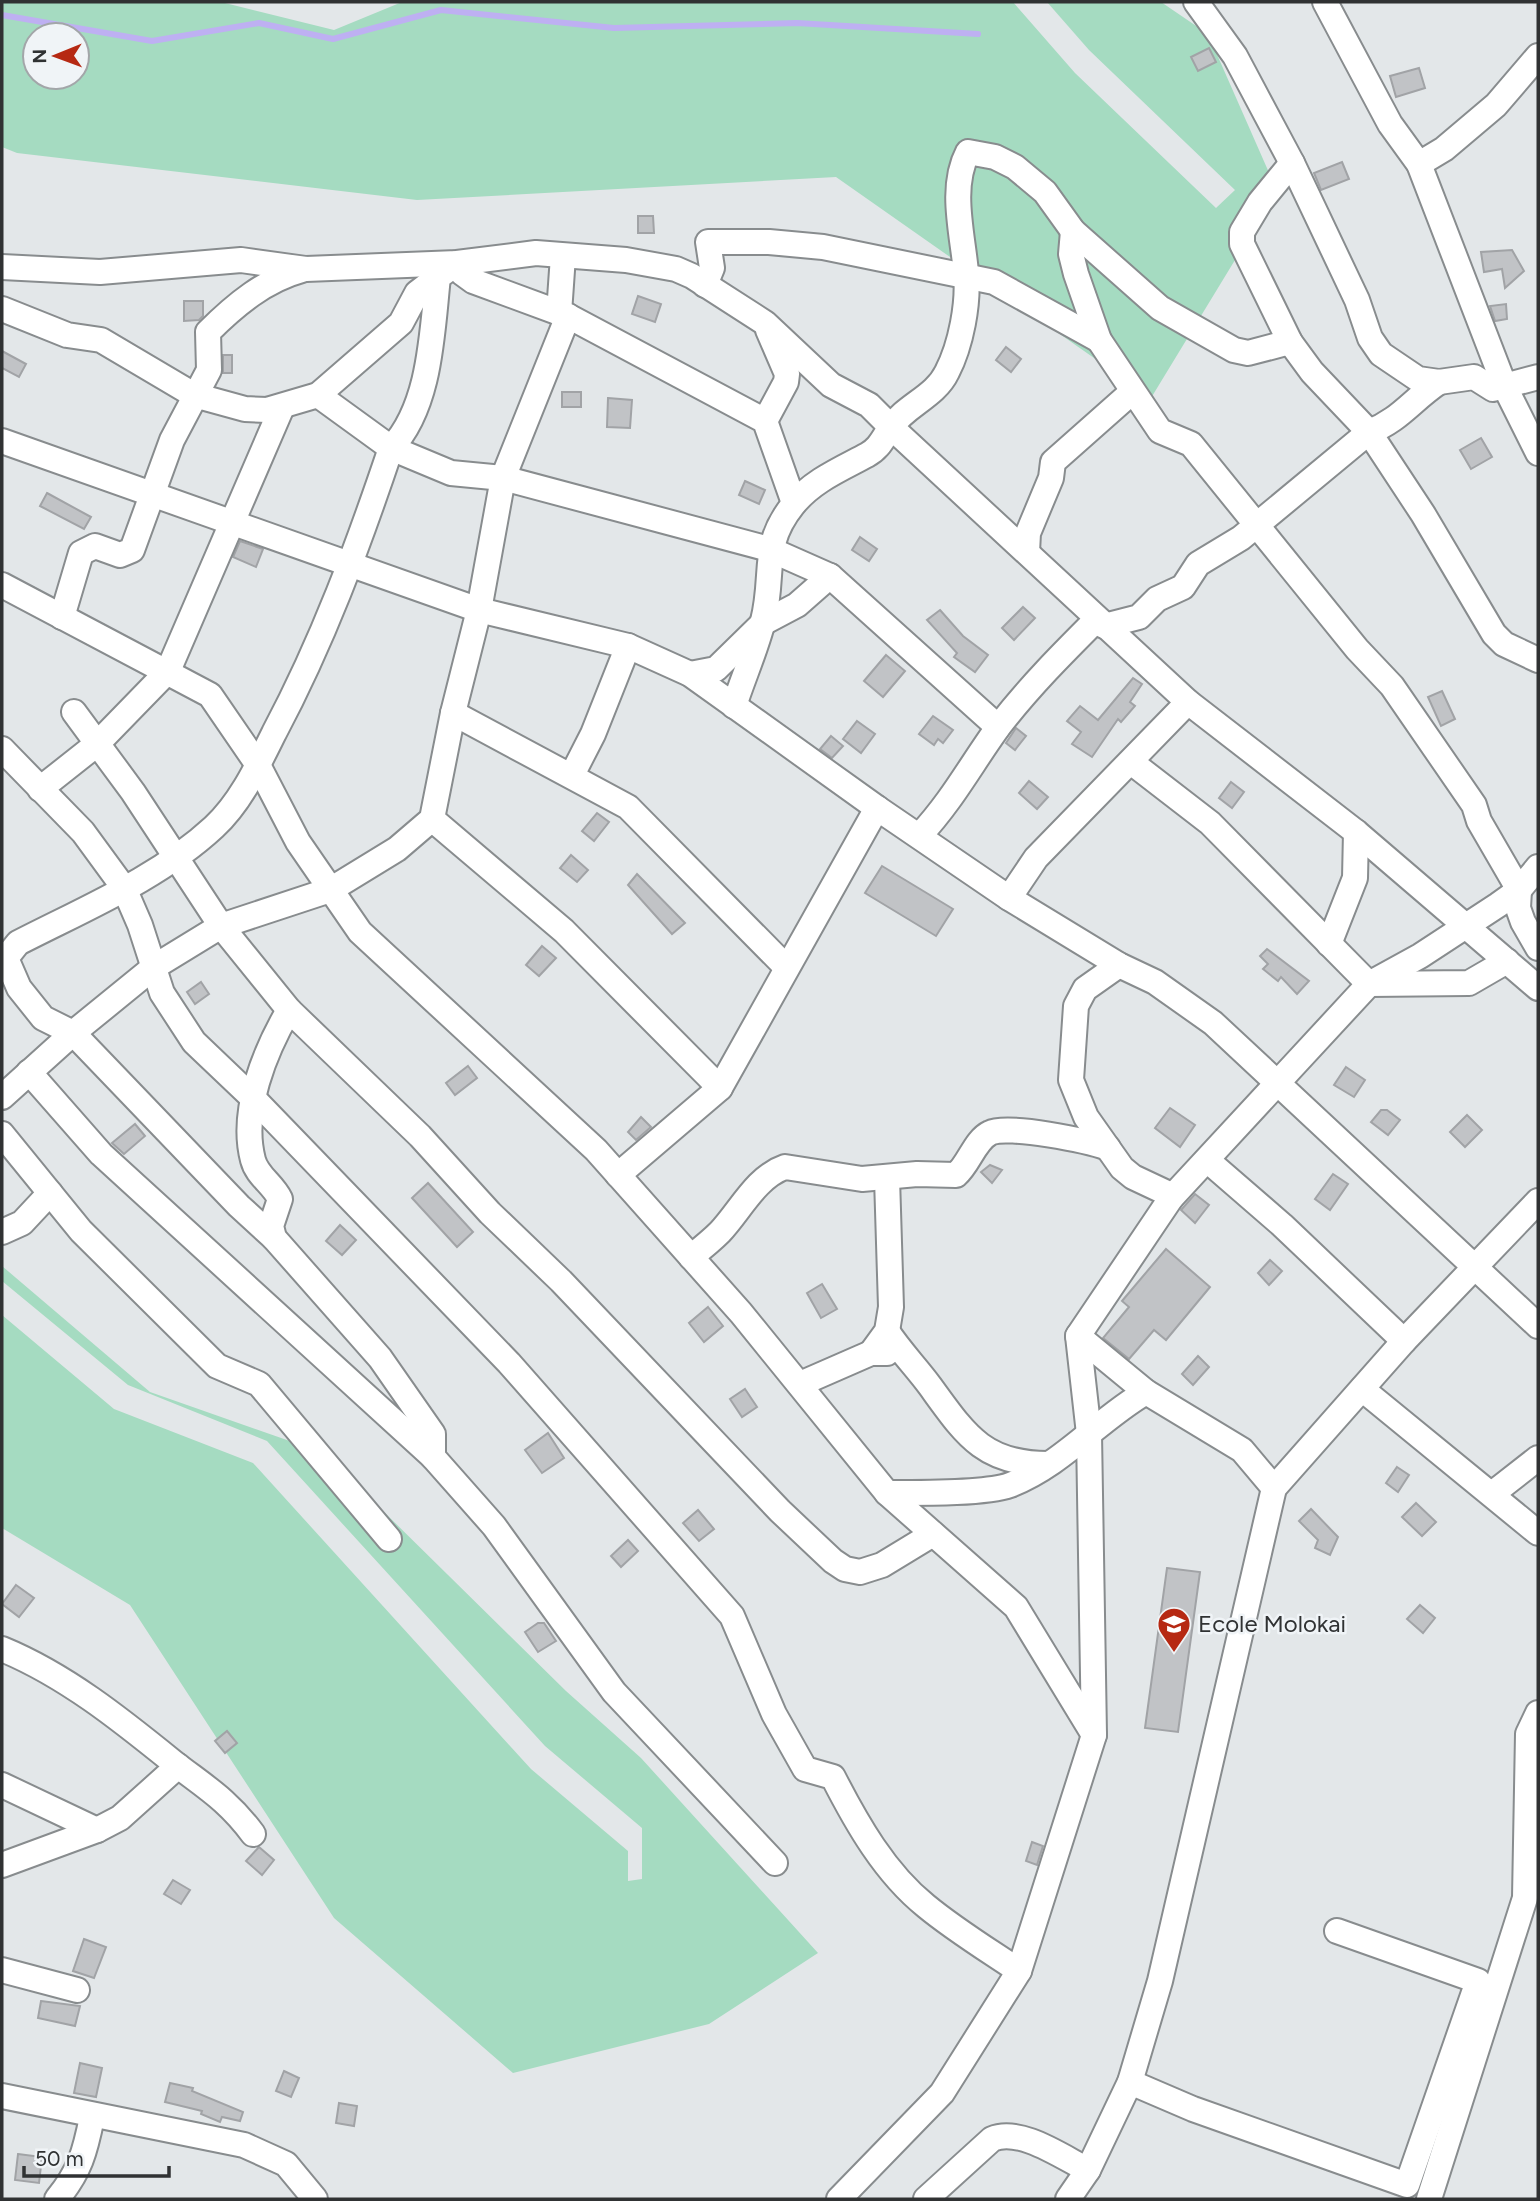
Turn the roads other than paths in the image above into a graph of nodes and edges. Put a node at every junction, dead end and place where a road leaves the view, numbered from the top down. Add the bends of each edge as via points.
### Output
1 (1196, 2) edge
2 (1325, 2) edge
3 (1538, 57) edge
4 (1292, 163) junction
5 (1419, 164) junction
6 (1073, 231) junction
7 (563, 256) junction
8 (2, 267) edge
9 (306, 269) junction
10 (448, 270) junction
11 (967, 276) junction
12 (705, 285) junction
13 (2, 309) edge
14 (564, 314) junction
15 (765, 323) junction
16 (1099, 340) junction
17 (1290, 342) junction
18 (1538, 377) edge
19 (1439, 382) junction
20 (1506, 387) junction
21 (1132, 392) junction
22 (194, 395) junction
23 (318, 395) junction
24 (282, 407) junction
25 (765, 421) junction
26 (891, 427) junction
27 (1368, 432) junction
28 (2, 441) edge
29 (391, 448) junction
30 (1538, 453) edge
31 (503, 478) junction
32 (154, 494) junction
33 (794, 503) junction
34 (232, 521) junction
35 (1256, 523) junction
36 (769, 549) junction
37 (1027, 552) junction
38 (352, 563) junction
39 (831, 576) junction
40 (2, 586) edge
41 (480, 610) junction
42 (62, 617) junction
43 (1101, 622) junction
44 (763, 623) junction
45 (628, 646) junction
46 (1538, 660) edge
47 (168, 671) junction
48 (690, 674) junction
49 (1188, 702) junction
50 (734, 706) junction
51 (74, 712) dead end
52 (453, 713) junction
53 (998, 727) junction
54 (97, 744) junction
55 (2, 749) edge
56 (1130, 762) junction
57 (258, 765) junction
58 (572, 775) junction
59 (40, 789) junction
60 (877, 808) junction
61 (432, 819) junction
62 (1356, 832) junction
63 (920, 835) junction
64 (175, 859) junction
65 (1538, 867) edge
66 (124, 888) junction
67 (330, 890) junction
68 (1519, 890) junction
69 (1009, 898) junction
70 (221, 926) junction
71 (1465, 927) junction
72 (1329, 944) junction
73 (1538, 948) edge
74 (1507, 961) junction
75 (1119, 965) junction
76 (154, 967) junction
77 (786, 967) junction
78 (1369, 984) junction
79 (1538, 988) edge
80 (289, 1010) junction
81 (73, 1032) junction
82 (29, 1072) junction
83 (1277, 1081) junction
84 (720, 1088) junction
85 (2, 1097) edge
86 (254, 1100) junction
87 (2, 1134) edge
88 (1108, 1149) junction
89 (1207, 1160) junction
90 (618, 1175) junction
91 (887, 1178) junction
92 (50, 1193) junction
93 (1171, 1198) junction
94 (1538, 1202) edge
95 (2, 1232) edge
96 (274, 1238) junction
97 (691, 1257) junction
98 (1476, 1265) junction
99 (1538, 1326) edge
100 (887, 1331) junction
101 (1077, 1336) junction
102 (1404, 1341) junction
103 (871, 1353) junction
104 (903, 1356) junction
105 (800, 1384) junction
106 (1363, 1389) junction
107 (1146, 1392) junction
108 (1088, 1434) junction
109 (433, 1457) junction
110 (1538, 1458) edge
111 (1048, 1464) junction
112 (1274, 1488) junction
113 (887, 1493) junction
114 (1492, 1494) junction
115 (1538, 1533) edge
116 (933, 1534) junction
117 (389, 1539) dead end
118 (2, 1650) edge
119 (1538, 1713) edge
120 (1094, 1735) junction
121 (178, 1766) junction
122 (2, 1785) edge
123 (97, 1830) junction
124 (253, 1834) dead end
125 (775, 1863) dead end
126 (2, 1865) edge
127 (1337, 1931) dead end
128 (2, 1970) edge
129 (1019, 1971) junction
130 (77, 1990) dead end
131 (1130, 2082) junction
132 (2, 2096) edge
133 (92, 2117) junction
134 (1088, 2170) junction
135 (1389, 2190) edge
136 (57, 2199) edge
137 (315, 2199) edge
138 (839, 2199) edge
139 (926, 2199) edge
140 (1068, 2199) edge
141 (1429, 2199) edge

1 - 4 street via 1236,56
2 - 5 street via 1390,124
3 - 5 street via 1496,105
4 - 17 street via 1260,202 1241,238
4 - 19 street via 1357,300 1370,338 1381,354 1408,374
5 - 20 street
6 - 11 street via 1045,192 1015,167 968,152 959,202
6 - 16 street via 1071,254
6 - 17 street via 1160,308 1234,349 1248,354
7 - 10 street via 536,253
7 - 12 street via 676,269
7 - 14 street
8 - 9 street via 100,272 242,260
9 - 10 street
9 - 22 street via 281,275 259,288 208,332 209,370
10 - 14 street
10 - 23 street via 417,293 401,323
10 - 29 street via 419,395 402,437
11 - 12 street via 823,247 714,242 707,244 712,268
11 - 16 street via 1002,286
11 - 26 street via 959,339 947,373
12 - 15 street
13 - 22 street via 67,335 101,340
14 - 25 street
14 - 31 street
15 - 25 street via 787,374
15 - 26 street via 831,384 869,405
16 - 21 street
17 - 27 street
18 - 20 street
19 - 20 street via 1474,377 1488,388
19 - 27 street via 1393,422
20 - 30 street
21 - 35 street via 1160,431 1191,444
21 - 37 street via 1053,462 1028,533
22 - 24 street via 245,409
22 - 32 street via 172,440
23 - 24 street
23 - 29 street
24 - 34 street
25 - 33 street
26 - 33 street via 876,449 827,476
26 - 37 street
27 - 35 street via 1306,487
27 - 46 street via 1494,634
28 - 32 street
29 - 31 street via 451,473
29 - 38 street
31 - 36 street
31 - 41 street
32 - 34 street
32 - 42 street via 132,550 120,555 95,545 81,552
33 - 36 street
34 - 38 street
34 - 47 street
35 - 43 street via 1241,538 1198,564 1183,587 1157,599 1139,617
35 - 68 street via 1392,687 1474,805
36 - 39 street
36 - 44 street via 770,590
37 - 43 street
38 - 41 street
38 - 57 street via 310,664
39 - 44 street via 797,605
39 - 53 street
40 - 42 street
41 - 45 street
41 - 52 street
42 - 47 street
43 - 49 street
43 - 53 street via 1042,674
44 - 48 street via 716,669
44 - 50 street
45 - 48 street
45 - 58 street
47 - 54 street
47 - 57 street via 210,695
48 - 50 street
49 - 56 street
49 - 62 street
50 - 60 street
51 - 54 street
52 - 58 street
52 - 61 street
53 - 63 street via 959,789
54 - 59 street
54 - 64 street
55 - 59 street
56 - 69 street via 1036,858
56 - 72 street via 1210,823
57 - 64 street via 230,809
57 - 67 street via 284,819
58 - 77 street via 628,807
59 - 66 street via 94,846
60 - 63 street
60 - 77 street
61 - 67 street via 397,849
61 - 84 street via 564,931
62 - 71 street
62 - 72 street via 1355,878
63 - 69 street
64 - 66 street
64 - 70 street
65 - 68 street
66 - 76 street
66 - 81 street via 18,943 6,958 19,988 43,1018
67 - 70 street
67 - 90 street via 372,944
68 - 71 street
68 - 73 street via 1518,908
69 - 75 street
70 - 76 street
70 - 80 street
71 - 74 street
71 - 78 street
72 - 78 street
74 - 78 street via 1469,983
74 - 79 street
75 - 83 street via 1155,982 1213,1023
75 - 88 street via 1085,989 1075,1015 1071,1080
76 - 81 street
76 - 86 street via 162,993 194,1042
77 - 84 street
78 - 83 street
80 - 86 street via 270,1043
80 - 116 street via 420,1136 741,1473 833,1561 860,1572 882,1565
81 - 82 street
81 - 96 street
82 - 85 street
82 - 109 street via 101,1154
83 - 89 street
83 - 98 street
84 - 90 street
86 - 96 street via 253,1160 280,1199 271,1226
86 - 129 street via 509,1363 732,1616 774,1714 805,1769 833,1777 886,1865 925,1905
87 - 92 street
88 - 91 street via 1061,1135 995,1132 982,1139 956,1175
88 - 93 street via 1133,1177
89 - 93 street
89 - 102 street via 1282,1224
90 - 97 street
91 - 97 street via 848,1178 794,1167 774,1171
91 - 100 street via 891,1285
92 - 95 street via 22,1223
92 - 117 street via 81,1231 217,1366 259,1384
93 - 101 street
94 - 98 street
96 - 109 street via 380,1358 433,1434
97 - 105 street
98 - 99 street
98 - 102 street
100 - 103 street
100 - 104 street
101 - 107 street
101 - 108 street
102 - 106 street
103 - 104 street
103 - 105 street
104 - 111 street via 955,1422 984,1450 1014,1462
105 - 113 street
106 - 112 street
106 - 114 street
107 - 108 street
107 - 112 street via 1242,1450
108 - 111 street
108 - 120 street
109 - 125 street via 494,1526 614,1692
110 - 114 street
111 - 113 street via 1006,1486
112 - 131 street via 1160,1981
113 - 116 street
114 - 115 street
116 - 120 street via 1016,1606
118 - 121 street via 35,1662
119 - 141 street via 1528,1734 1525,1898
120 - 129 street
121 - 123 street via 120,1818
121 - 124 street via 233,1806
122 - 123 street
123 - 126 street
127 - 135 street via 1478,1981 1408,2185
128 - 130 street
129 - 138 street via 942,2094
131 - 134 street
131 - 135 street
132 - 133 street
133 - 136 street via 75,2177
133 - 137 street via 244,2145 286,2164
134 - 139 street via 1019,2138 1002,2135
134 - 140 street

